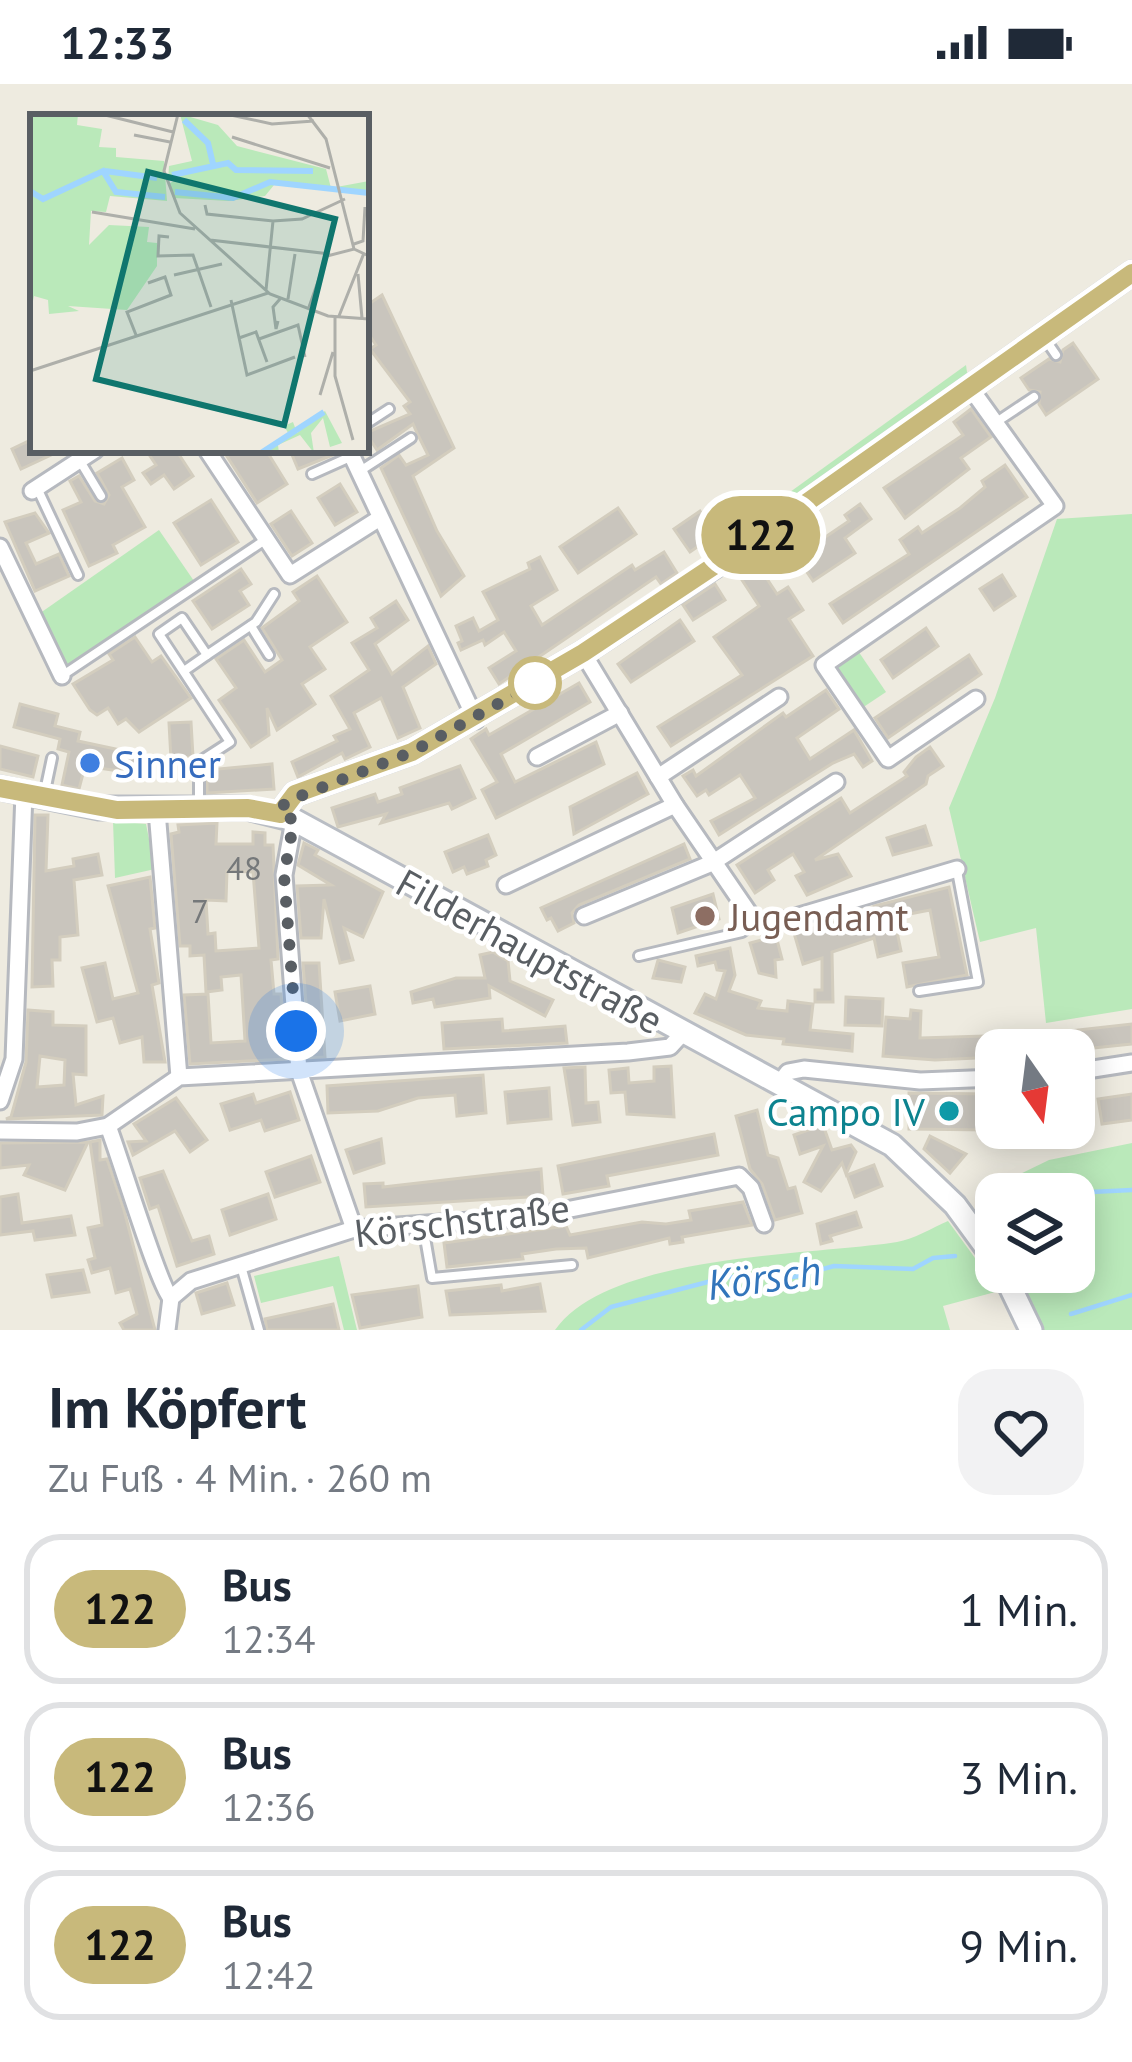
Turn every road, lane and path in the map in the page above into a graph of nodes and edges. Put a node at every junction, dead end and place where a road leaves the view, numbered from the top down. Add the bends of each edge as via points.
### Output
1 (1132, 273) edge
2 (1042, 334) junction
3 (1056, 355) dead end
4 (969, 386) junction
5 (1034, 397) dead end
6 (389, 409) dead end
7 (369, 422) edge
8 (994, 424) junction
9 (410, 438) dead end
10 (90, 453) edge
11 (209, 453) edge
12 (80, 459) junction
13 (353, 459) edge
14 (312, 474) dead end
15 (34, 489) joint
16 (100, 496) dead end
17 (380, 518) junction
18 (266, 539) junction
19 (0, 547) edge
20 (78, 575) dead end
21 (274, 594) dead end
22 (251, 626) junction
23 (583, 653) junction
24 (207, 655) junction
25 (269, 655) dead end
26 (184, 671) junction
27 (62, 676) joint
28 (779, 697) dead end
29 (976, 700) dead end
30 (620, 713) junction
31 (476, 720) junction
32 (537, 757) dead end
33 (52, 758) dead end
34 (658, 777) junction
35 (836, 782) dead end
36 (0, 788) edge
37 (34, 795) junction
38 (675, 805) junction
39 (200, 809) junction
40 (157, 811) junction
41 (287, 817) junction
42 (712, 862) junction
43 (957, 869) joint
44 (506, 885) dead end
45 (584, 916) dead end
46 (755, 922) junction
47 (639, 956) dead end
48 (919, 991) dead end
49 (681, 1035) junction
50 (1132, 1063) edge
51 (1095, 1069) edge
52 (299, 1071) junction
53 (178, 1077) junction
54 (975, 1079) edge
55 (778, 1084) junction
56 (0, 1101) edge
57 (108, 1126) junction
58 (0, 1131) edge
59 (764, 1224) dead end
60 (423, 1225) junction
61 (354, 1229) junction
62 (975, 1232) edge
63 (240, 1264) junction
64 (572, 1265) dead end
65 (1013, 1293) edge
66 (171, 1298) junction
67 (166, 1330) edge
68 (259, 1330) edge
69 (1030, 1330) edge

1 - 2 main road
2 - 3 lane
2 - 4 main road
4 - 8 street
4 - 23 main road
5 - 8 lane
6 - 7 lane
8 - 29 street via 1055,506 824,665 888,759
9 - 13 lane
10 - 12 street
11 - 18 street
12 - 15 street
12 - 16 lane
13 - 14 lane
13 - 17 street
15 - 20 lane
17 - 18 street via 290,574
17 - 31 street
18 - 27 lane
19 - 27 street
21 - 22 lane
22 - 24 lane
22 - 25 lane
23 - 30 street
23 - 31 main road
24 - 26 lane
24 - 26 lane via 182,618 159,634
26 - 39 lane via 230,742 199,762
28 - 34 street
30 - 32 street
30 - 34 street
31 - 41 main road via 295,794
33 - 37 lane
34 - 38 street
35 - 42 street
36 - 37 main road, Filderhauptstraße
37 - 40 main road, Filderhauptstraße
37 - 56 street via 14,1059
38 - 42 street
38 - 44 street
39 - 40 main road, Filderhauptstraße
39 - 41 main road, Filderhauptstraße
40 - 53 street
41 - 49 main road, Filderhauptstraße
41 - 52 street
42 - 45 street
42 - 46 street
43 - 46 street via 772,924
43 - 48 lane via 978,982
46 - 47 lane
49 - 52 street via 670,1047 628,1052
49 - 55 main road, Filderhauptstraße
50 - 51 street
52 - 53 street
52 - 61 street
53 - 57 street
54 - 55 street via 804,1070
55 - 62 main road, Filderhauptstraße via 892,1145
57 - 58 street
57 - 66 street via 161,1289
59 - 60 street, Körschstraße via 739,1176 530,1217
60 - 61 street, Körschstraße
60 - 64 lane via 432,1278
61 - 63 street, Körschstraße
63 - 66 street, Körschstraße via 191,1281
63 - 68 lane
65 - 69 main road
66 - 67 street

